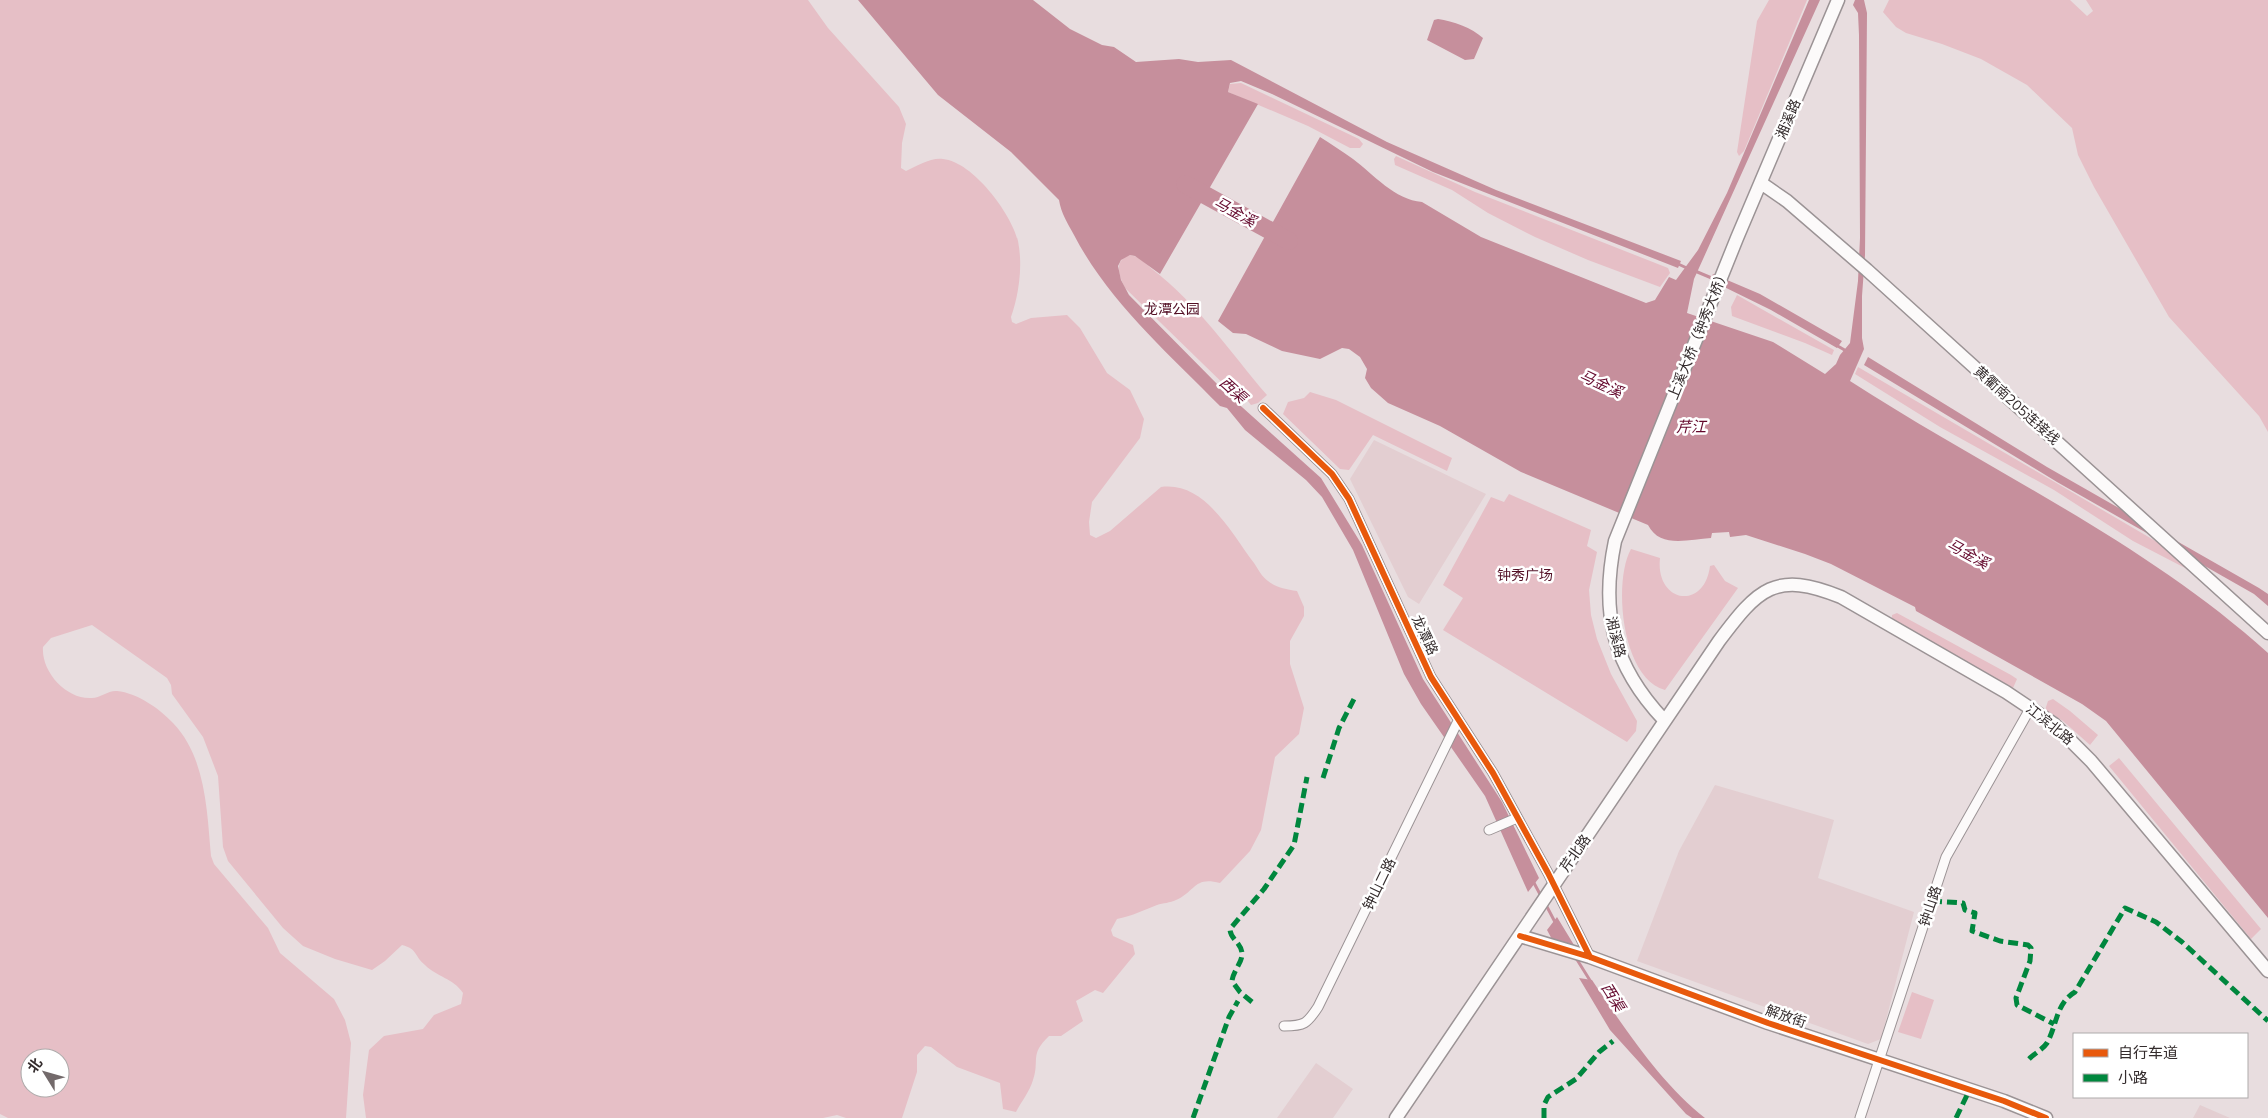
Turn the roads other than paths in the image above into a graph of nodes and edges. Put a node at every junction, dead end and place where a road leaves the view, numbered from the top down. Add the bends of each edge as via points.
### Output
1 (1835, 2) edge
2 (1761, 183) junction
3 (1737, 238) joint
4 (1262, 408) dead end
5 (1616, 541) joint
6 (1761, 593) joint
7 (2268, 633) edge
8 (2030, 707) junction
9 (1664, 720) junction
10 (1458, 721) junction
11 (1517, 818) junction
12 (1488, 830) dead end
13 (1553, 884) junction
14 (1520, 936) junction
15 (1590, 957) junction
16 (2268, 971) edge
17 (1284, 1026) dead end
18 (1880, 1060) junction
19 (1396, 1118) edge
20 (1860, 1118) edge
21 (2046, 1118) edge

1 - 2 main road, 湘溪路
2 - 3 main road, 湘溪路
2 - 7 main road, 黄衢南205连接线 via 1867,270
3 - 5 main road, 上溪大桥（钟秀大桥）
4 - 10 street, 龙潭路 via 1332,474 1349,499 1431,677
5 - 9 main road, 湘溪路 via 1610,564 1609,589 1610,620 1616,646 1636,686
6 - 8 main road, 江滨北路 via 1793,584 1817,588 1841,598
6 - 9 main road, 芹北路 via 1730,626
8 - 16 main road, 江滨北路 via 2072,741
8 - 18 street, 钟山路 via 1946,857
9 - 13 main road, 芹北路
10 - 11 street, 龙潭路 via 1493,773
10 - 17 street, 钟山二路 via 1318,1007 1301,1026
11 - 12 street
11 - 13 street, 龙潭路
13 - 14 main road, 芹北路
13 - 15 street, 龙潭路
14 - 15 main road, 解放街
14 - 19 main road, 芹北路
15 - 18 main road, 解放街 via 1768,1024
18 - 20 street, 钟山路
18 - 21 main road, 解放街

